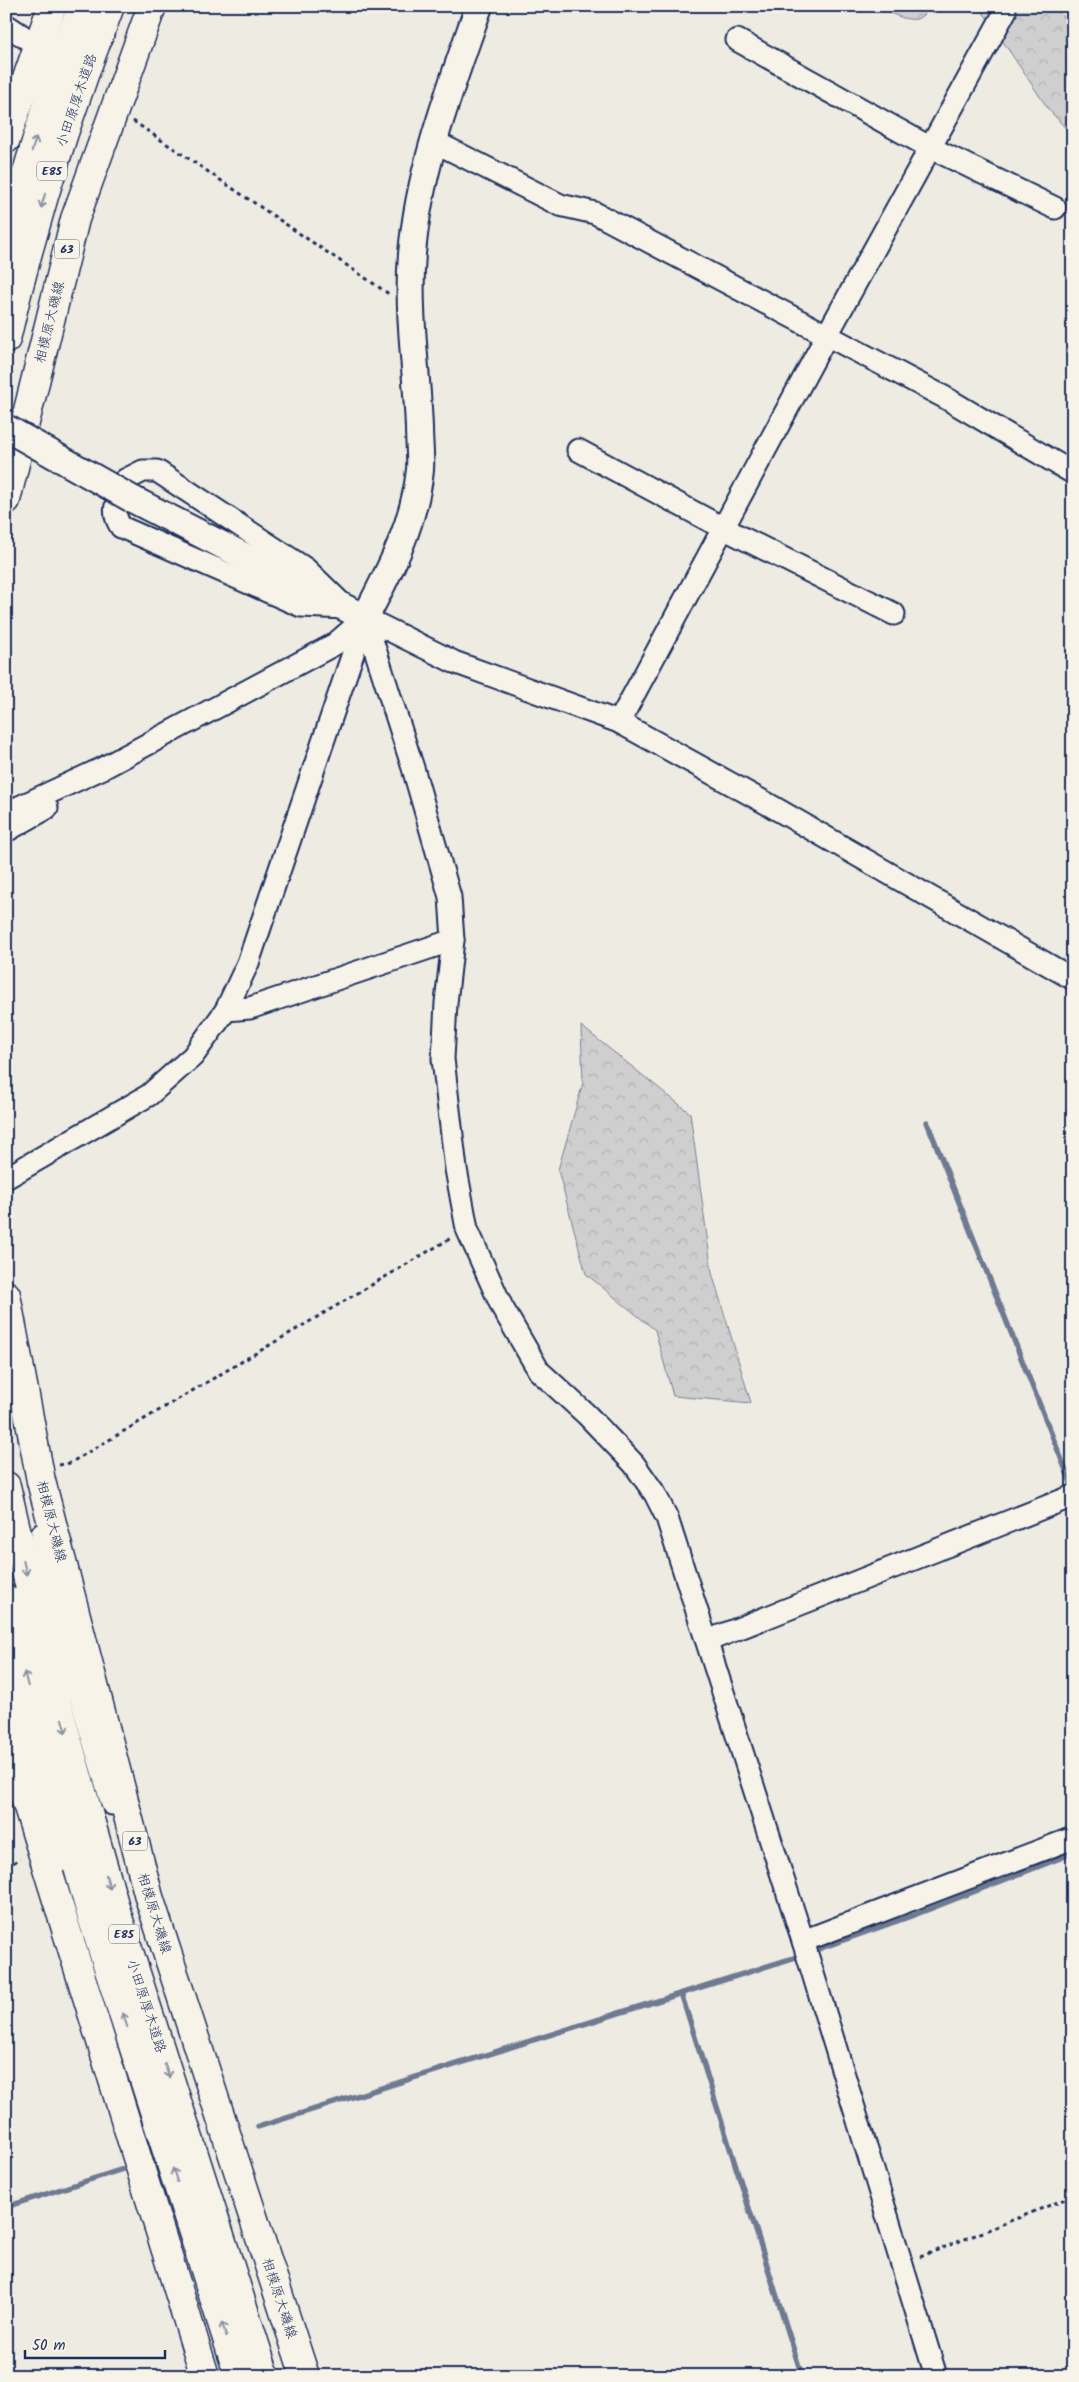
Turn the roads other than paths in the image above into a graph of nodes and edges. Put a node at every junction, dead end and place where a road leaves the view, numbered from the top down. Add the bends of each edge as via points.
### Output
1 (52, 6) edge
2 (82, 6) edge
3 (110, 6) edge
4 (152, 6) edge
5 (479, 6) edge
6 (1005, 12) dead end
7 (6, 25) edge
8 (737, 40) dead end
9 (38, 46) junction
10 (6, 138) edge
11 (433, 141) junction
12 (929, 147) junction
13 (1055, 208) dead end
14 (6, 242) edge
15 (827, 335) junction
16 (6, 339) edge
17 (6, 428) edge
18 (578, 450) dead end
19 (1073, 473) edge
20 (6, 500) edge
21 (723, 528) junction
22 (355, 613) junction
23 (894, 614) dead end
24 (619, 722) junction
25 (103, 768) junction
26 (6, 813) edge
27 (6, 831) edge
28 (453, 940) junction
29 (1073, 979) edge
30 (226, 1010) junction
31 (6, 1178) edge
32 (6, 1294) edge
33 (23, 1385) junction
34 (6, 1486) edge
35 (1073, 1496) edge
36 (6, 1599) edge
37 (707, 1641) junction
38 (6, 1674) edge
39 (6, 1736) edge
40 (1073, 1838) edge
41 (149, 1897) junction
42 (67, 1926) junction
43 (804, 1941) junction
44 (205, 2376) edge
45 (239, 2376) edge
46 (265, 2376) edge
47 (305, 2376) edge
48 (936, 2376) edge

1 - 9 main road
14 -> 2 main road, 小田原厚木道路 / E85 via 56,75
3 -> 16 main road, 小田原厚木道路 / E85 via 79,86 44,195
4 - 20 main road, 相模原大磯線 / 63 via 74,218
5 - 11 street
6 - 12 street
7 - 9 street
8 - 12 street
9 - 10 main road
11 - 15 street via 560,205 595,213
11 - 22 street via 417,214 412,256 420,470 408,530 392,567
12 - 13 street
12 - 15 street
15 - 19 street via 944,396
15 - 21 street
17 - 22 street, bridge via 132,499
18 - 21 street
21 - 23 street
21 - 24 street
22 - 22 street via 301,606 122,528 115,518 115,509 125,480 143,471 157,470 306,569
22 - 24 street via 454,662
22 - 25 street via 335,644
22 - 28 street via 414,768 447,887
22 - 30 street via 248,963
24 - 29 street
25 - 26 street
25 - 27 street via 73,794
28 - 30 street via 250,1008
28 - 37 street via 443,1059 456,1170 467,1229 502,1307 539,1371 634,1464 655,1494 667,1518
30 - 31 street via 193,1056 148,1095
32 - 33 main road, 相模原大磯線 / 63
33 - 41 main road, 相模原大磯線 / 63 via 39,1468
33 - 41 street via 16,1412 68,1656 124,1846
34 -> 46 main road, 小田原厚木道路 / E85 via 58,1704 116,1911
35 - 37 street
45 -> 36 main road, 小田原厚木道路 / E85 via 92,1917 35,1716
37 - 43 street
38 - 42 street via 51,1835
39 - 42 main road
40 - 43 street
41 - 47 main road, 相模原大磯線 / 63
42 - 44 main road
43 - 48 street

